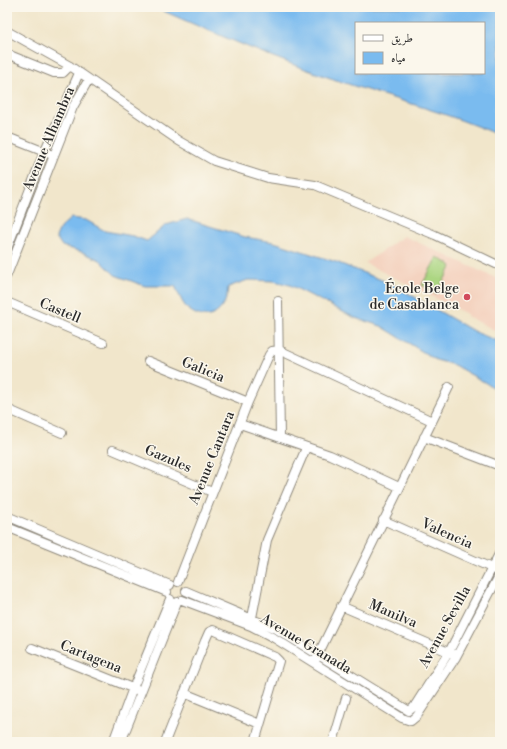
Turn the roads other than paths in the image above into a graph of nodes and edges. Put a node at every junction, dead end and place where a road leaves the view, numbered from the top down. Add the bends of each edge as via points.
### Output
1 (7, 31) edge
2 (7, 54) edge
3 (70, 66) junction
4 (80, 73) junction
5 (89, 79) junction
6 (7, 137) edge
7 (44, 152) junction
8 (54, 155) junction
9 (8, 244) edge
10 (18, 246) junction
11 (500, 266) edge
12 (7, 275) edge
13 (278, 301) dead end
14 (7, 302) edge
15 (102, 343) dead end
16 (278, 350) junction
17 (148, 361) dead end
18 (449, 387) dead end
19 (248, 402) junction
20 (7, 409) edge
21 (432, 421) junction
22 (240, 424) junction
23 (62, 433) dead end
24 (424, 437) junction
25 (280, 438) junction
26 (306, 448) junction
27 (113, 450) dead end
28 (500, 466) edge
29 (399, 488) junction
30 (212, 492) junction
31 (7, 516) edge
32 (383, 520) junction
33 (7, 527) edge
34 (500, 552) edge
35 (492, 568) junction
36 (500, 573) edge
37 (178, 582) junction
38 (186, 591) junction
39 (173, 595) junction
40 (341, 606) junction
41 (252, 622) junction
42 (32, 648) dead end
43 (318, 654) junction
44 (453, 654) junction
45 (314, 663) junction
46 (137, 689) junction
47 (184, 693) junction
48 (346, 698) dead end
49 (409, 711) junction
50 (411, 721) junction
51 (260, 724) junction
52 (113, 742) edge
53 (121, 742) edge
54 (164, 742) edge
55 (255, 742) edge
56 (333, 742) edge

1 - 3 street
2 - 3 street via 54,73 66,72
3 - 4 street
4 - 5 street
4 - 7 street, Avenue Alhambra
5 - 8 street, Avenue Alhambra via 73,108
5 - 11 street via 179,140 214,160 268,178 315,185 435,235
6 - 7 street
7 - 8 street
7 - 9 street, Avenue Alhambra
8 - 10 street, Avenue Alhambra
9 - 10 street
10 - 12 street, Avenue Alhambra
13 - 16 street
14 - 15 street, Castell
16 - 19 street, Avenue Cantara via 268,355
16 - 21 street
16 - 25 street
17 - 19 street, Galicia
18 - 21 street
19 - 22 street, Avenue Cantara
20 - 23 street
21 - 24 street
22 - 25 street
22 - 30 street, Avenue Cantara
24 - 28 street
24 - 29 street
25 - 26 street
26 - 29 street via 361,468
26 - 41 street via 267,540
27 - 30 street, Gazules
29 - 32 street
30 - 37 street, Avenue Cantara
31 - 39 street, Avenue Granada
32 - 35 street, Valencia
32 - 40 street
33 - 39 street, Avenue Granada
34 - 35 street, Avenue Sevilla
35 - 36 street, Valencia
35 - 44 street, Avenue Sevilla
36 - 44 street, Avenue Sevilla
37 - 38 street via 184,585
37 - 39 street
38 - 39 street
38 - 41 street, Avenue Granada
39 - 41 street, Avenue Granada
39 - 46 street
40 - 43 street
40 - 44 street, Manilva
41 - 43 street, Avenue Granada via 278,630
41 - 45 street, Avenue Granada
42 - 46 street, Cartagena
43 - 45 street
43 - 49 street, Avenue Granada
44 - 49 street, Avenue Sevilla
44 - 50 street, Avenue Sevilla via 417,716
45 - 50 street, Avenue Granada via 402,718
46 - 52 street
46 - 53 street
47 - 51 street
47 - 51 street via 209,632 219,632 279,661
47 - 54 street
48 - 56 street
49 - 50 street
51 - 55 street

